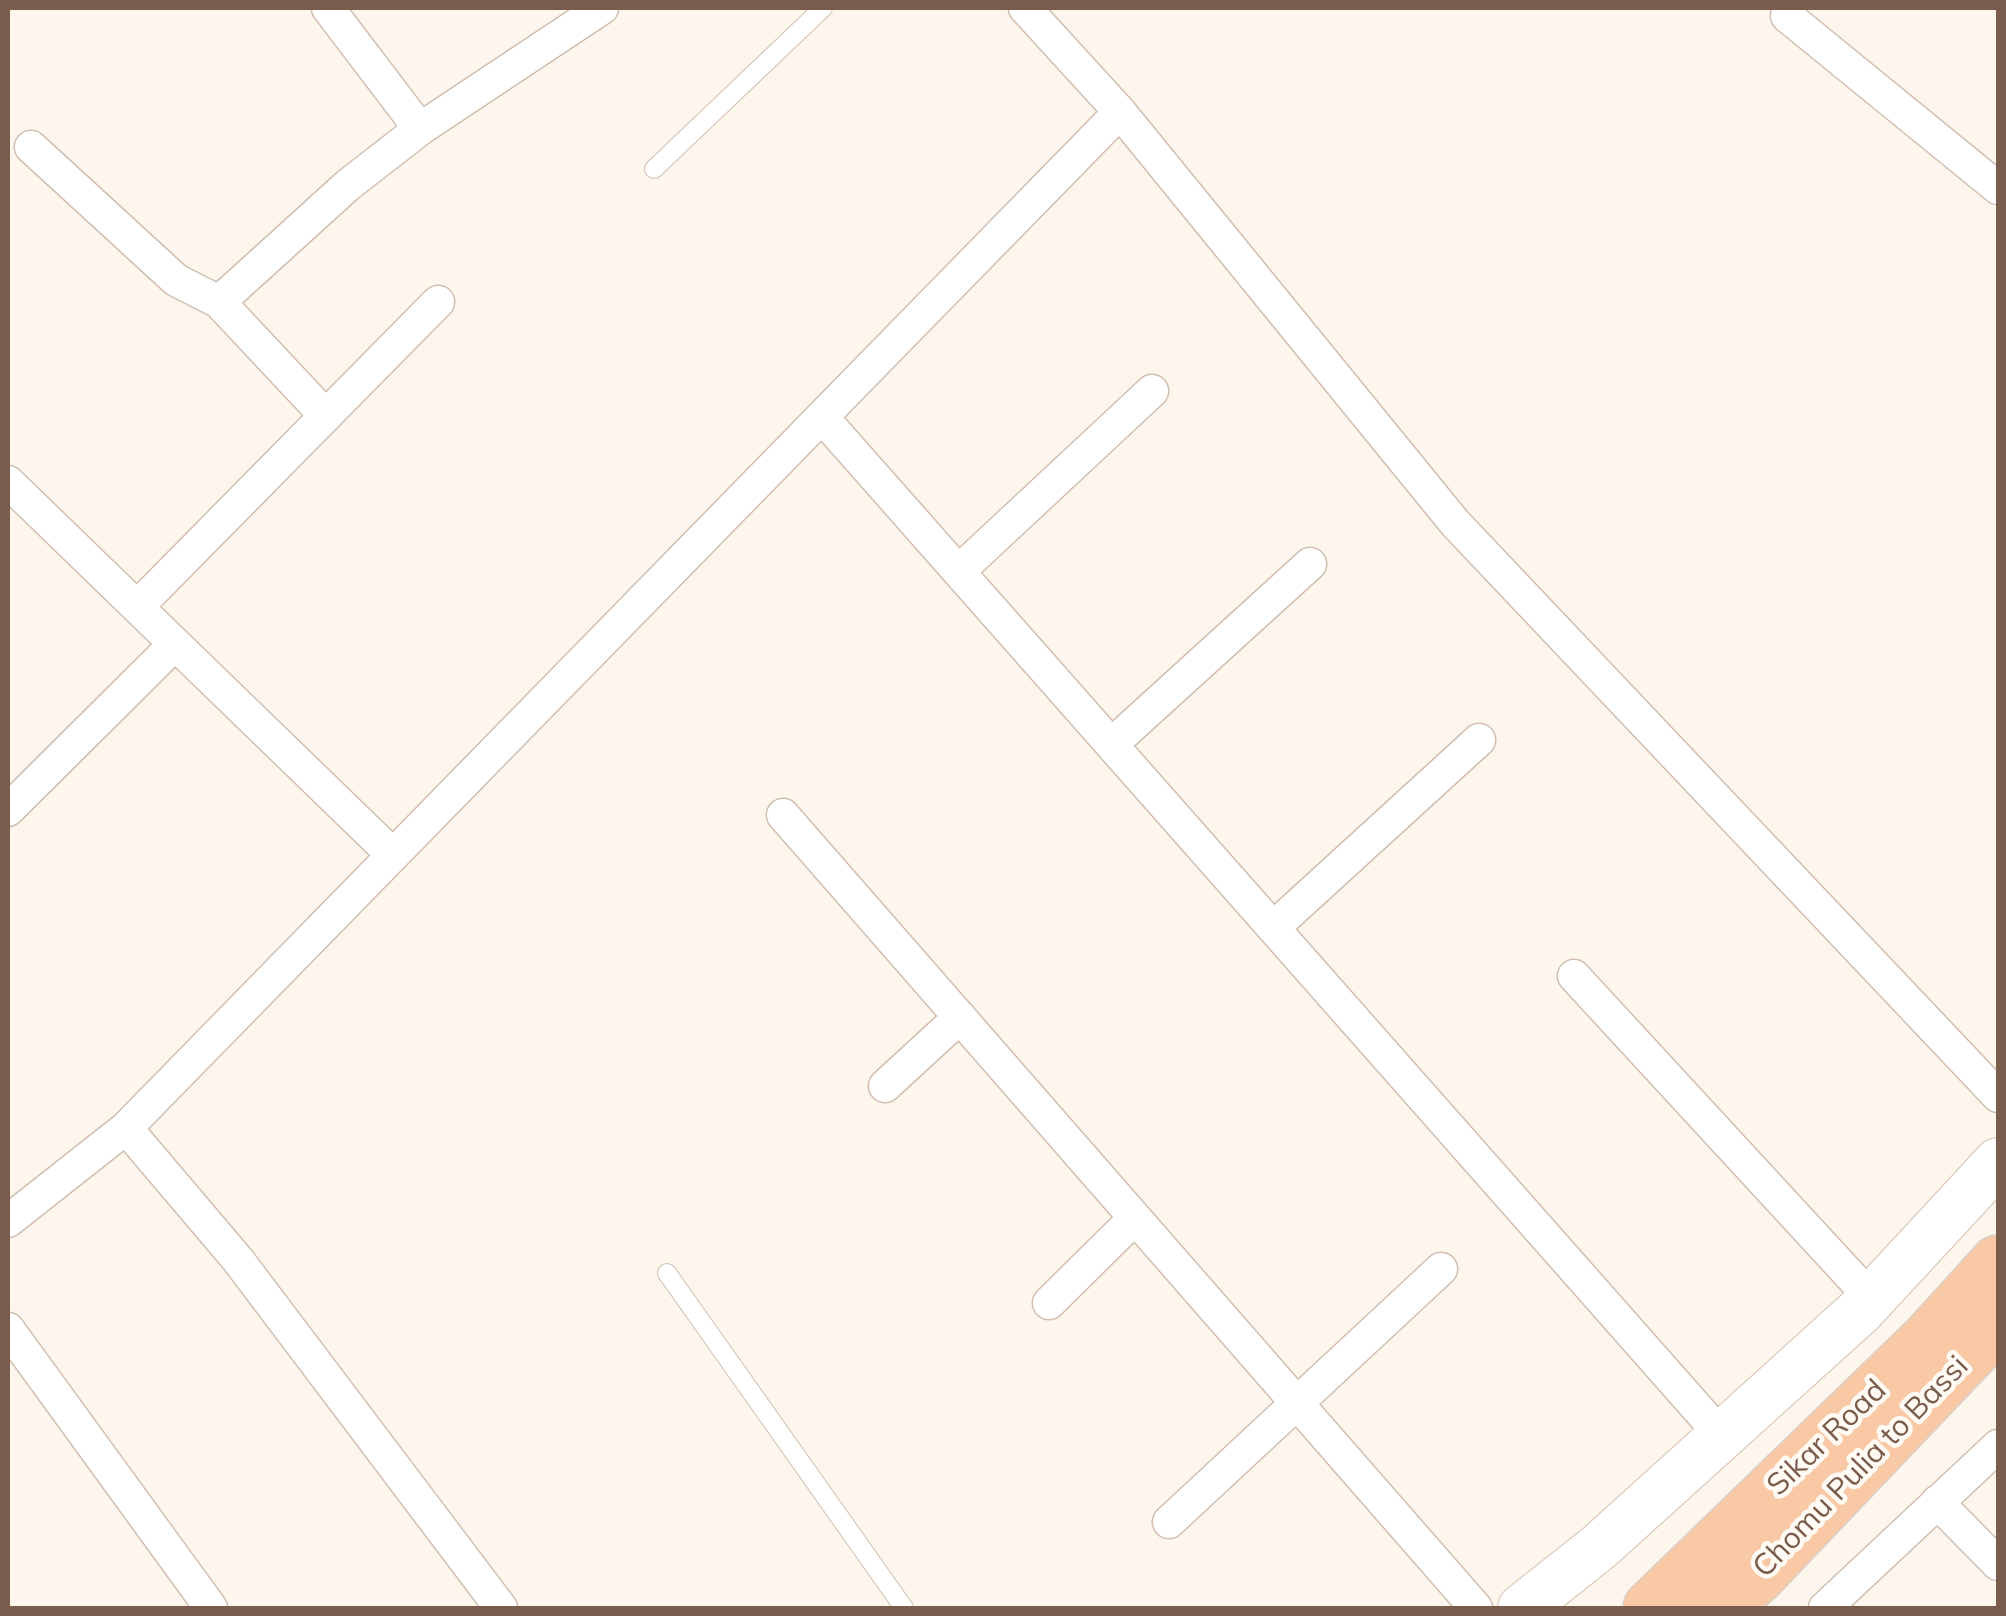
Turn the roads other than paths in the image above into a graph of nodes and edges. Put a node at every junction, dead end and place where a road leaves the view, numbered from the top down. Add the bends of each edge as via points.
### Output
1 (328, 8) edge
2 (602, 8) edge
3 (823, 8) edge
4 (1025, 8) edge
5 (1786, 16) dead end
6 (1120, 112) junction
7 (420, 130) junction
8 (31, 147) dead end
9 (654, 169) dead end
10 (1998, 188) edge
11 (219, 302) junction
12 (438, 302) dead end
13 (1152, 390) dead end
14 (324, 414) junction
15 (822, 417) junction
16 (8, 482) edge
17 (1310, 564) dead end
18 (958, 571) junction
19 (137, 607) junction
20 (174, 645) junction
21 (1479, 740) dead end
22 (1112, 744) junction
23 (8, 810) edge
24 (784, 815) dead end
25 (393, 856) junction
26 (1273, 928) junction
27 (1574, 976) dead end
28 (960, 1017) junction
29 (885, 1086) dead end
30 (1998, 1096) edge
31 (126, 1128) junction
32 (1998, 1162) edge
33 (1134, 1218) junction
34 (8, 1221) edge
35 (1998, 1263) edge
36 (1441, 1270) dead end
37 (667, 1273) dead end
38 (1872, 1298) junction
39 (1049, 1303) dead end
40 (1998, 1323) edge
41 (8, 1329) edge
42 (1297, 1404) junction
43 (1721, 1435) junction
44 (1998, 1446) edge
45 (1936, 1502) junction
46 (1169, 1522) dead end
47 (1998, 1564) edge
48 (210, 1608) edge
49 (501, 1608) edge
50 (904, 1608) edge
51 (1476, 1608) edge
52 (1522, 1608) edge
53 (1651, 1608) edge
54 (1720, 1608) edge
55 (1825, 1608) edge

1 - 7 street
2 - 7 street
3 - 9 lane
4 - 6 street
5 - 10 street
6 - 15 street
6 - 30 street via 1455,523
7 - 11 street via 348,185
8 - 11 street via 176,280
11 - 14 street
12 - 14 street
13 - 18 street
14 - 19 street
15 - 18 street
15 - 25 street
16 - 19 street
17 - 22 street
18 - 22 street
19 - 20 street
20 - 23 street
20 - 25 street
21 - 26 street
22 - 26 street
24 - 28 street
25 - 31 street
26 - 43 street
27 - 38 street
28 - 29 street
28 - 33 street
31 - 34 street
31 - 49 street via 238,1260
32 - 38 main road
33 - 39 street
33 - 42 street
35 - 53 highway, Sikar Road via 1930,1338
36 - 42 street
37 - 50 lane
38 - 43 main road
40 - 54 highway, Chomu Pulia to Bassi
41 - 48 street
42 - 46 street
42 - 51 street
43 - 52 main road
44 - 45 street
45 - 47 street
45 - 55 street

